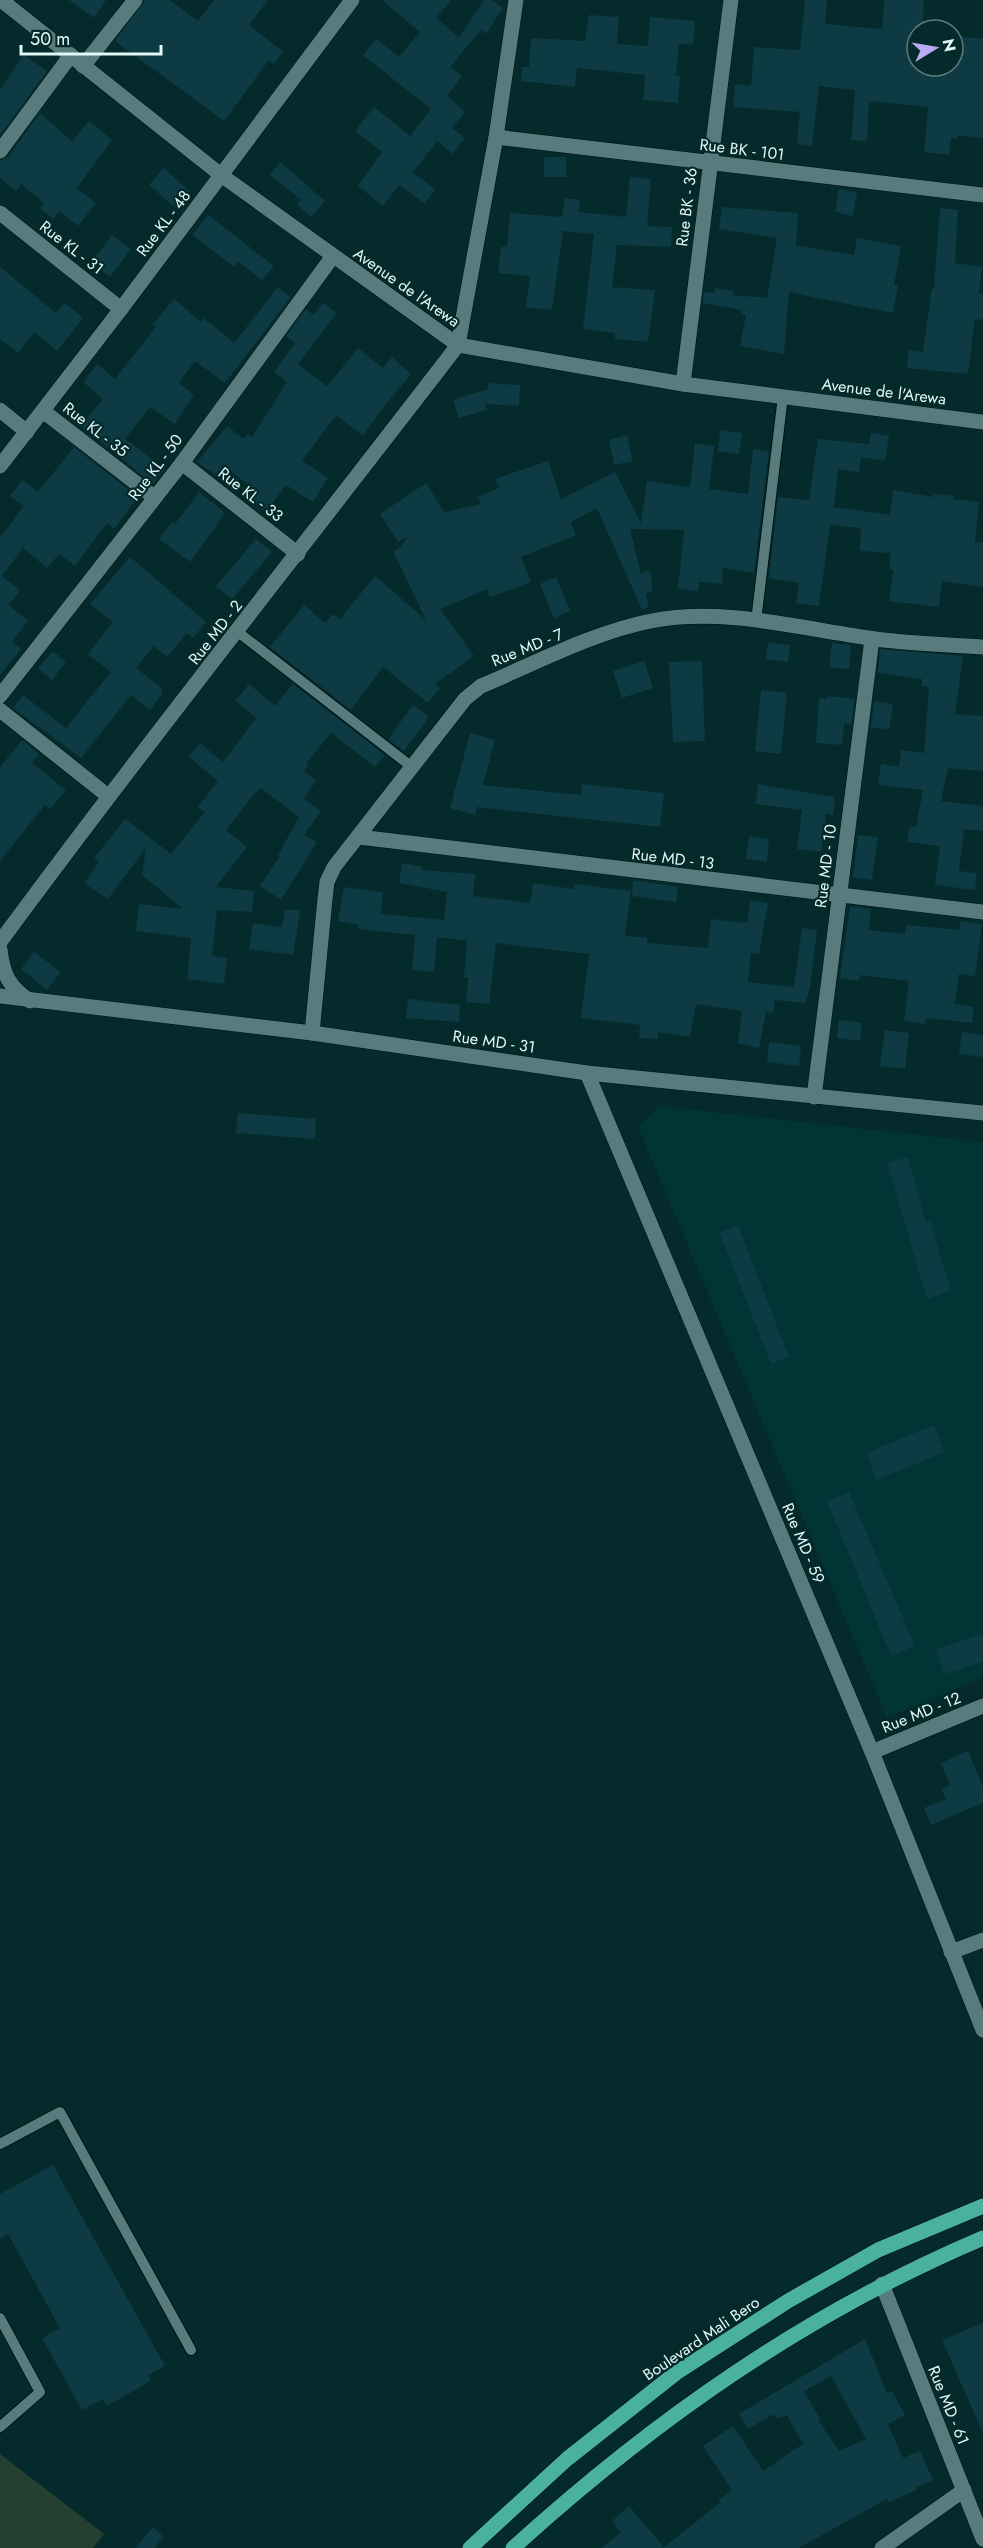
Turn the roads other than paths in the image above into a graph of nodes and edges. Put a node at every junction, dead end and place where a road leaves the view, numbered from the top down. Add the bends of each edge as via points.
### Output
1 (1, 0) edge
2 (135, 0) edge
3 (352, 0) edge
4 (516, 0) edge
5 (731, 0) edge
6 (71, 55) junction
7 (83, 66) junction
8 (496, 137) junction
9 (0, 151) edge
10 (709, 163) junction
11 (221, 175) junction
12 (983, 195) edge
13 (0, 213) edge
14 (333, 256) junction
15 (121, 309) junction
16 (458, 345) junction
17 (683, 384) junction
18 (783, 396) junction
19 (0, 410) edge
20 (43, 411) junction
21 (983, 422) edge
22 (27, 432) junction
23 (182, 463) junction
24 (0, 466) edge
25 (154, 498) junction
26 (298, 554) junction
27 (756, 621) junction
28 (238, 632) junction
29 (872, 639) junction
30 (983, 647) edge
31 (0, 696) edge
32 (0, 710) edge
33 (412, 767) junction
34 (108, 796) junction
35 (359, 837) junction
36 (840, 897) junction
37 (983, 912) edge
38 (0, 942) edge
39 (0, 949) edge
40 (0, 996) edge
41 (30, 1001) junction
42 (312, 1033) junction
43 (587, 1073) junction
44 (814, 1097) junction
45 (983, 1113) edge
46 (983, 1706) edge
47 (872, 1752) junction
48 (983, 1940) edge
49 (951, 1952) junction
50 (983, 2030) edge
51 (0, 2144) edge
52 (983, 2206) edge
53 (983, 2238) edge
54 (882, 2284) junction
55 (0, 2318) edge
56 (191, 2350) dead end
57 (0, 2427) edge
58 (964, 2490) junction
59 (983, 2540) edge
60 (470, 2548) edge
61 (513, 2548) edge
62 (882, 2548) edge

1 - 6 street, Avenue de l'Arewa
2 - 7 street
3 - 11 street, Rue KL - 48
4 - 8 street
5 - 10 street, Rue BK - 36
6 - 7 street, Avenue de l'Arewa
6 - 9 street
7 - 11 street, Avenue de l'Arewa
8 - 10 street, Rue BK - 101
8 - 16 street
10 - 12 street, Rue BK - 101
10 - 17 street, Rue BK - 36
11 - 14 street, Avenue de l'Arewa
11 - 15 street, Rue KL - 48
13 - 15 street, Rue KL - 31
14 - 16 street, Avenue de l'Arewa
14 - 23 street, Rue KL - 50
15 - 20 street, Rue KL - 48
16 - 17 street, Avenue de l'Arewa
16 - 26 street, Rue MD - 2
17 - 18 street, Avenue de l'Arewa
18 - 21 street, Avenue de l'Arewa
18 - 27 lane
19 - 22 street
20 - 22 street, Rue KL - 48
20 - 25 street, Rue KL - 35
22 - 24 street, Rue KL - 48
23 - 25 street, Rue KL - 50
23 - 26 street, Rue KL - 33
25 - 31 street, Rue KL - 50
26 - 28 street, Rue MD - 2
27 - 29 street, Rue MD - 7
27 - 33 street, Rue MD - 7 via 700,617 652,621 614,631 481,686 465,699
28 - 33 lane
28 - 34 street, Rue MD - 2
29 - 30 street, Rue MD - 7
29 - 36 street, Rue MD - 10
32 - 34 street
33 - 35 street, Rue MD - 7
34 - 38 street, Rue MD - 2
35 - 36 street, Rue MD - 13
35 - 42 street, Rue MD - 7 via 327,882
36 - 37 street, Rue MD - 13
36 - 44 street, Rue MD - 10
39 - 41 street via 6,979
40 - 41 street, Rue MD - 31
41 - 42 street, Rue MD - 31
42 - 43 street, Rue MD - 31
43 - 44 street, Rue MD - 31
43 - 47 street, Rue MD - 59
44 - 45 street, Rue MD - 31
46 - 47 street, Rue MD - 12
47 - 49 street, Rue MD - 59
48 - 49 street
49 - 50 street, Rue MD - 59
51 - 56 lane via 60,2112
52 - 60 main road, Boulevard Mali Bero via 878,2250 788,2301 676,2373 567,2459
53 - 54 main road
54 - 58 street, Rue MD - 61
54 - 61 main road via 697,2397 586,2481
55 - 57 lane via 40,2392
58 - 59 street, Rue MD - 61
58 - 62 street

